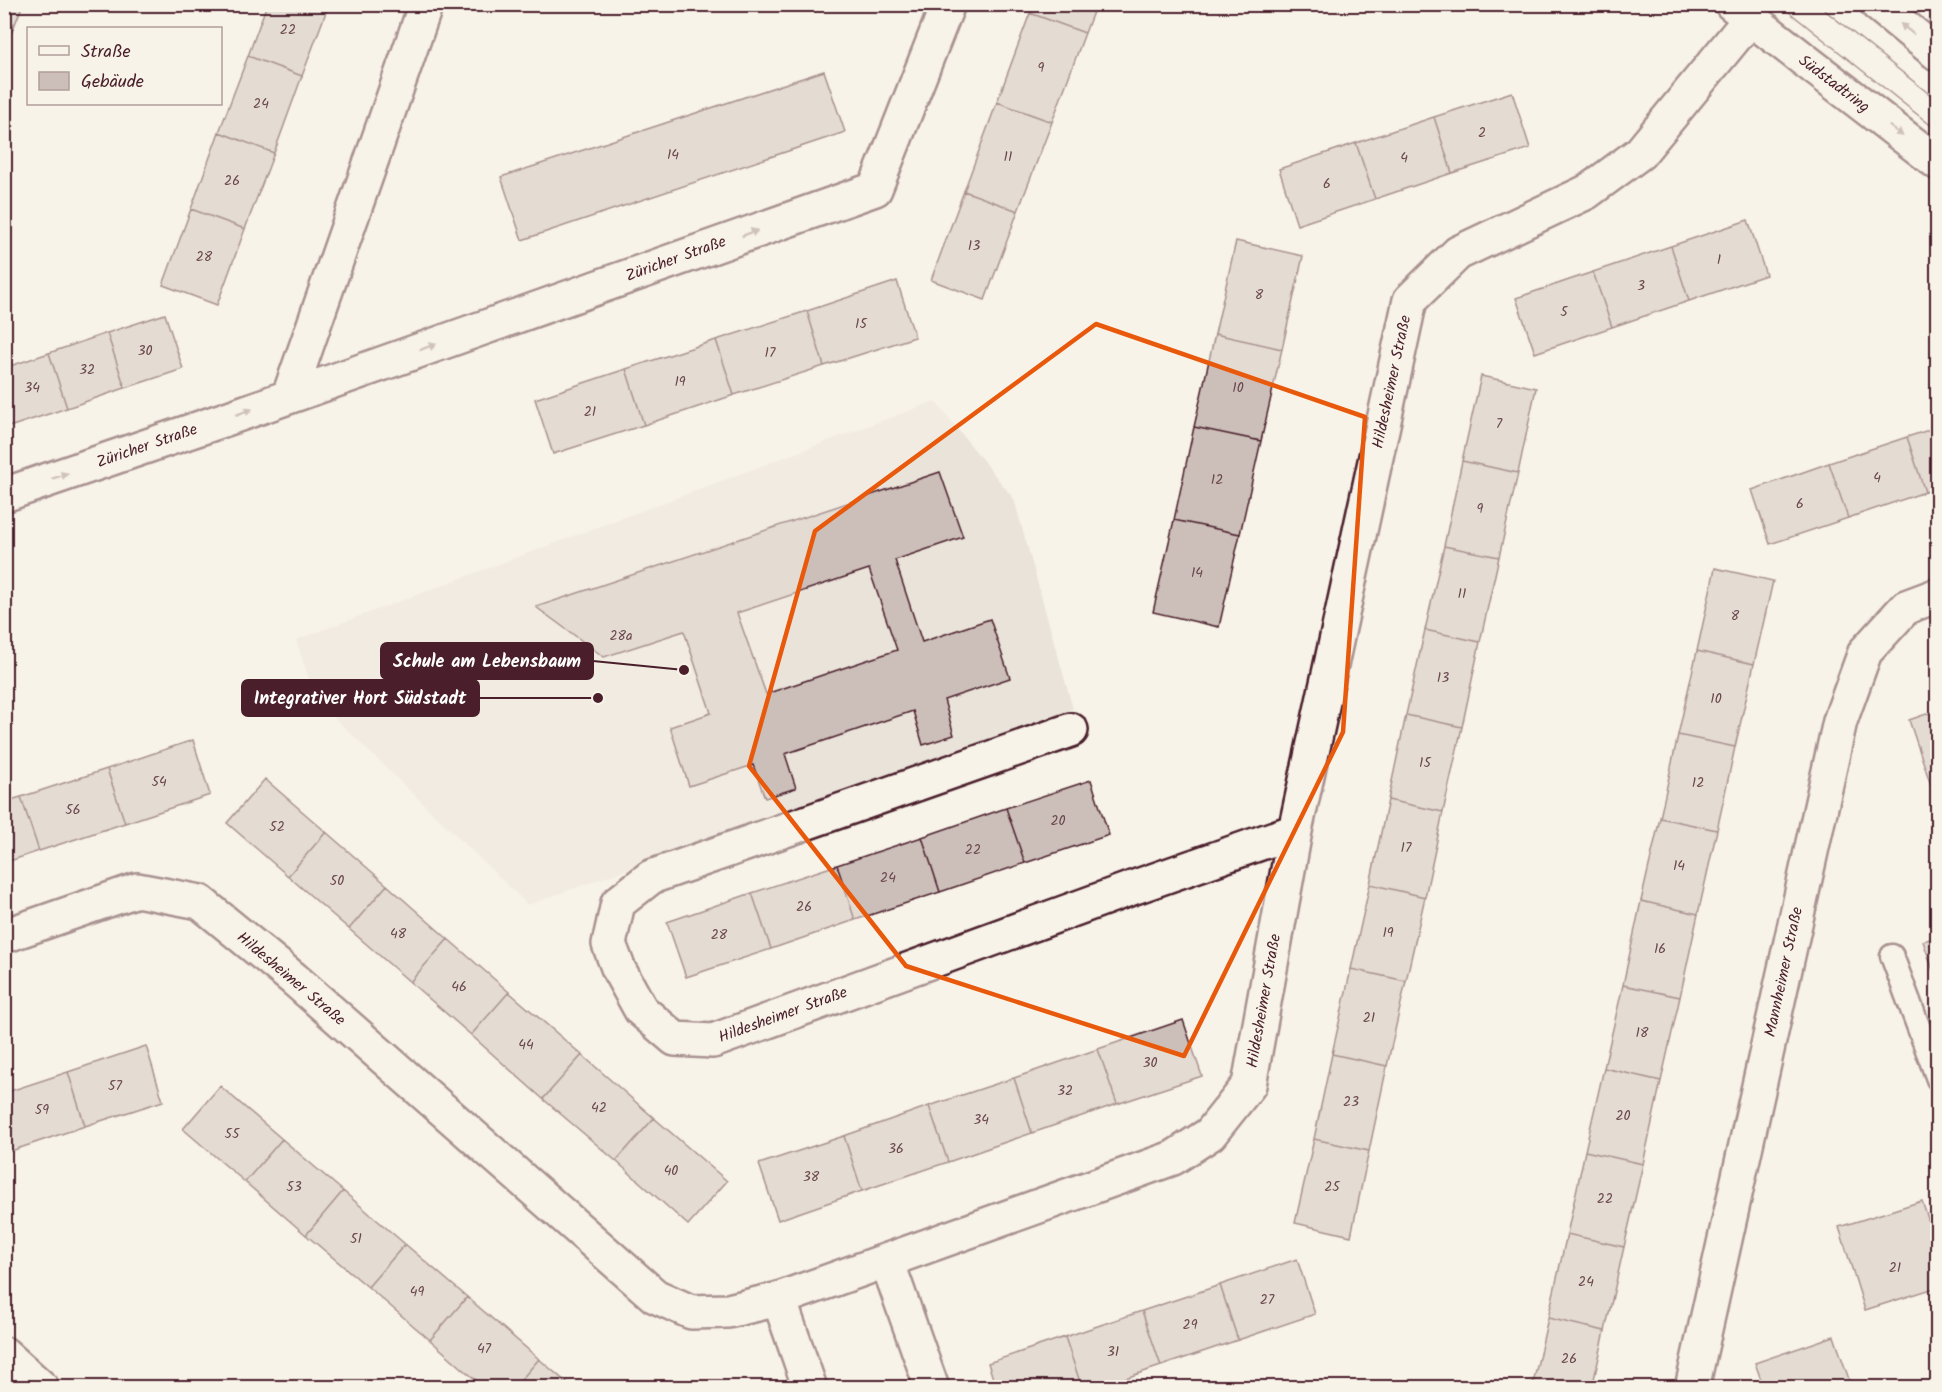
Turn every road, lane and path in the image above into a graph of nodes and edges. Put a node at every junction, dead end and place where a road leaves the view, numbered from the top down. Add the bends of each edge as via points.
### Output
1 (426, 4) edge
2 (948, 4) edge
3 (1876, 4) edge
4 (1748, 9) edge
5 (1938, 54) edge
6 (1938, 163) edge
7 (289, 396) junction
8 (4, 495) edge
9 (1938, 595) edge
10 (1071, 730) dead end
11 (1295, 831) junction
12 (4, 936) edge
13 (1892, 956) dead end
14 (1938, 1079) edge
15 (887, 1261) junction
16 (779, 1299) junction
17 (4, 1354) edge
18 (42, 1388) edge
19 (810, 1388) edge
20 (932, 1388) edge
21 (1692, 1388) edge

1 - 7 street
7 -> 2 street, Züricher Straße via 875,189
5 -> 3 street
4 -> 6 street, Südstadtring
4 - 11 street, Hildesheimer Straße via 1640,153 1587,192 1458,254 1410,300
8 -> 7 street, Züricher Straße
9 - 21 street, Mannheimer Straße via 1905,607 1865,652 1840,721
10 - 11 street, Hildesheimer Straße via 651,877 618,903 609,944 640,1010 675,1039 713,1041
11 - 15 street, Hildesheimer Straße via 1249,1085 1210,1134 1173,1158
12 - 16 street, Hildesheimer Straße via 137,890 200,902 294,979 655,1296 691,1312 728,1311
13 - 14 lane
15 - 16 street, Hildesheimer Straße
15 - 20 street
16 - 19 street
17 - 18 street

